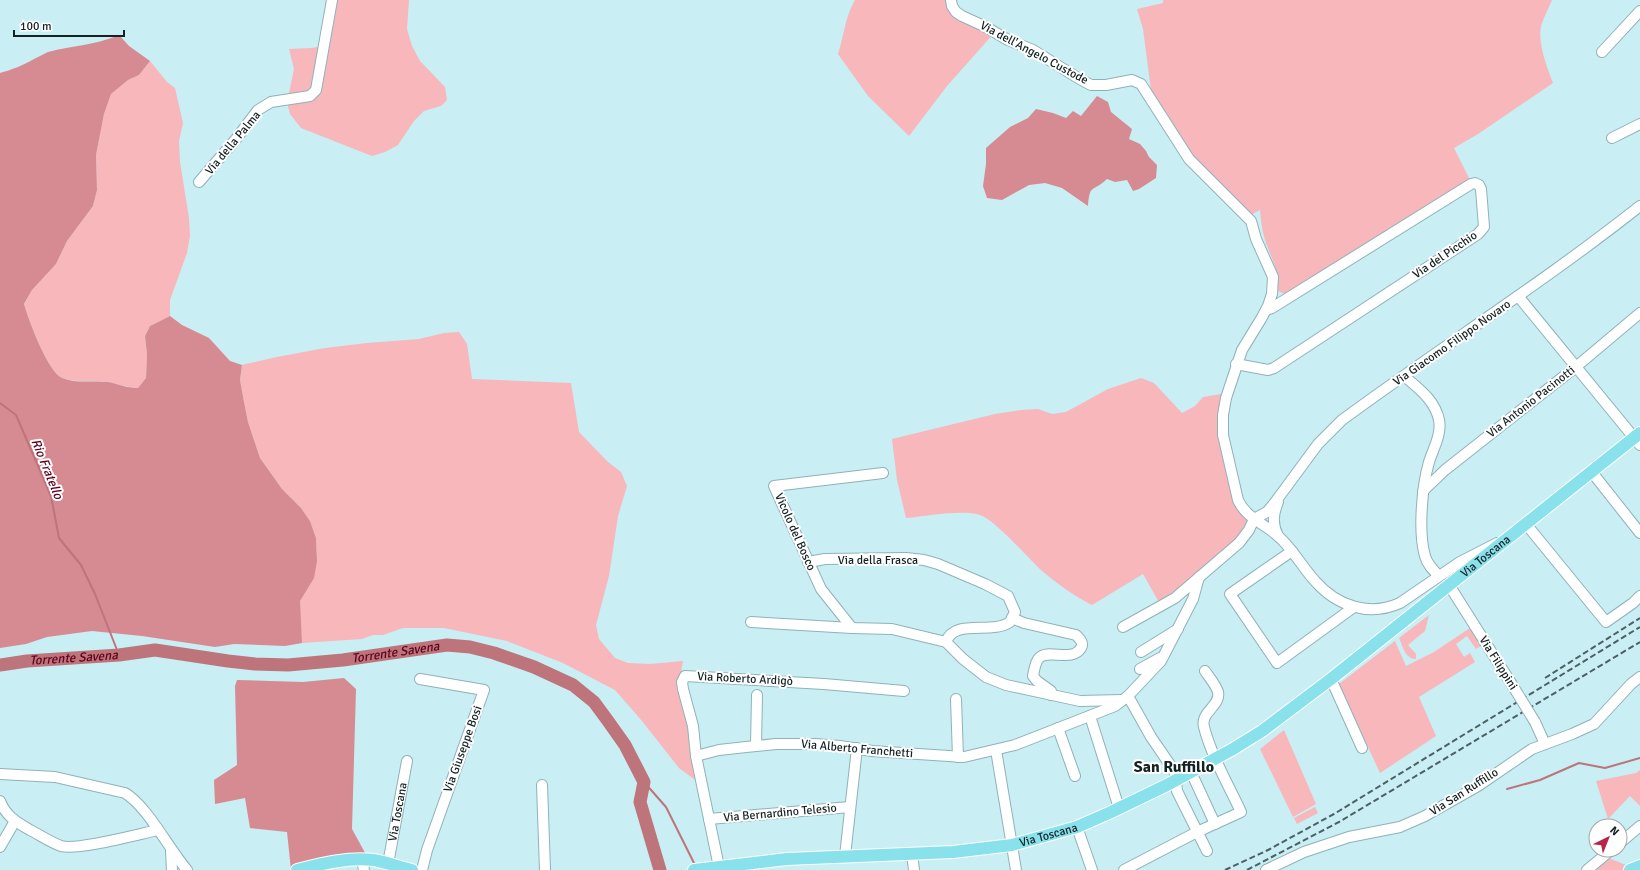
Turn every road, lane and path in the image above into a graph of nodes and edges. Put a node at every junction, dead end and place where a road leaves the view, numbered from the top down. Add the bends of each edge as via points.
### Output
1 (332, 0) edge
2 (951, 0) edge
3 (1640, 11) edge
4 (1602, 52) dead end
5 (1640, 124) edge
6 (1612, 138) dead end
7 (200, 182) dead end
8 (1640, 206) edge
9 (1518, 296) junction
10 (1266, 310) junction
11 (1640, 313) edge
12 (1236, 364) junction
13 (1576, 366) junction
14 (1404, 376) junction
15 (1638, 439) edge
16 (1591, 471) junction
17 (883, 474) dead end
18 (1423, 491) junction
19 (1280, 496) junction
20 (1254, 519) junction
21 (1526, 524) junction
22 (1640, 533) edge
23 (1278, 536) junction
24 (1292, 551) junction
25 (808, 562) junction
26 (1465, 566) junction
27 (1439, 576) junction
28 (1199, 578) junction
29 (1449, 585) junction
30 (1640, 596) edge
31 (1354, 607) junction
32 (1012, 618) junction
33 (751, 622) dead end
34 (1123, 627) dead end
35 (852, 628) junction
36 (1178, 629) junction
37 (946, 642) junction
38 (1141, 652) dead end
39 (1163, 656) junction
40 (1140, 669) dead end
41 (1205, 671) dead end
42 (1640, 677) edge
43 (420, 679) dead end
44 (1331, 679) junction
45 (904, 691) dead end
46 (757, 695) dead end
47 (1051, 695) junction
48 (1125, 698) junction
49 (956, 699) dead end
50 (1090, 716) junction
51 (1058, 728) junction
52 (1544, 744) junction
53 (756, 746) junction
54 (857, 748) junction
55 (1362, 748) dead end
56 (996, 750) junction
57 (696, 756) junction
58 (958, 757) junction
59 (1216, 759) junction
60 (408, 761) dead end
61 (1191, 772) junction
62 (0, 774) edge
63 (1075, 776) dead end
64 (1176, 780) junction
65 (542, 785) dead end
66 (0, 801) edge
67 (850, 807) junction
68 (1119, 808) junction
69 (709, 819) junction
70 (15, 821) junction
71 (1212, 825) junction
72 (1640, 826) edge
73 (1077, 827) junction
74 (158, 830) junction
75 (1197, 832) junction
76 (1628, 836) edge
77 (1012, 845) junction
78 (170, 849) junction
79 (1207, 851) dead end
80 (1, 852) edge
81 (912, 854) junction
82 (845, 856) junction
83 (1601, 858) edge
84 (388, 864) junction
85 (788, 864) edge
86 (363, 865) edge
87 (1640, 866) edge
88 (310, 868) edge
89 (713, 868) junction
90 (172, 870) edge
91 (187, 870) edge
92 (296, 870) edge
93 (412, 870) edge
94 (422, 870) edge
95 (545, 870) edge
96 (694, 870) edge
97 (914, 870) edge
98 (1016, 870) edge
99 (1092, 870) edge
100 (1124, 870) edge
101 (1266, 870) edge
102 (1587, 870) edge
103 (1630, 870) edge

1 - 7 street, Via della Palma via 316,90 310,96 271,102 258,110
2 - 10 street, Via dell'Angelo Custode via 956,12 962,16 1033,50 1091,84 1106,85 1132,80 1141,84 1189,159 1251,221 1273,277 1272,294
3 - 4 street
5 - 6 street
8 - 9 street, Via Giacomo Filippo Novaro
9 - 13 street
9 - 14 street, Via Giacomo Filippo Novaro
10 - 12 street, Via dell'Angelo Custode
10 - 12 street, Via del Picchio via 1470,184 1479,185 1484,227 1478,234 1274,368 1268,370
11 - 13 street, Via Antonio Pacinotti
12 - 20 street, Via dell'Angelo Custode via 1226,398 1222,425 1238,500 1243,510
13 - 15 street
13 - 18 street, Via Antonio Pacinotti via 1445,470
14 - 18 street via 1432,402 1440,422
14 - 19 street, Via Giacomo Filippo Novaro via 1332,429
15 - 16 main road, Via Toscana
16 - 21 main road, Via Toscana
16 - 22 street
17 - 25 street, Vicolo del Bosco via 774,486
18 - 27 street via 1422,524 1425,556 1428,564
19 - 20 street, Via Giacomo Filippo Novaro via 1267,512
19 - 23 street, Via Giacomo Filippo Novaro via 1273,524
20 - 23 street, Via dell'Angelo Custode
20 - 28 street via 1239,543
21 - 26 main road, Via Toscana
21 - 30 street via 1606,622
23 - 24 street, Via dell'Angelo Custode
24 - 31 street, Via dell'Angelo Custode via 1322,588
24 - 31 street via 1230,594 1277,663
25 - 32 street, Via della Frasca via 825,559 924,560 1008,596 1015,612
25 - 35 street, Vicolo del Bosco via 821,589
26 - 27 street, Via dell'Angelo Custode
26 - 29 main road, Via Toscana
27 - 31 street, Via dell'Angelo Custode via 1389,608
28 - 34 street via 1175,598
28 - 36 street, Via Alberto Franchetti via 1193,599
29 - 44 main road, Via Toscana
29 - 52 street, Via Filippini, bridge via 1535,722
32 - 37 street via 1006,625 995,628 956,630 948,636
32 - 47 street via 1076,635 1082,641 1078,652 1073,654 1043,655 1038,658 1033,676 1051,692
33 - 35 street
35 - 37 street via 892,629
36 - 38 street
36 - 39 street, Via Alberto Franchetti
37 - 47 street via 986,677 1006,685
39 - 40 street
39 - 48 street, Via Alberto Franchetti
41 - 59 street via 1218,692 1217,701 1203,720
42 - 52 street, Via San Ruffillo via 1594,724
43 - 94 street, Via Giuseppe Bosi via 484,690
44 - 55 street
44 - 59 main road, Via Toscana via 1262,731
45 - 57 street, Via Roberto Ardigò via 685,676 682,682 693,726
46 - 53 street
47 - 48 street via 1080,701
48 - 50 street, Via Alberto Franchetti via 1115,706
48 - 64 street via 1173,768
49 - 58 street
50 - 51 street, Via Alberto Franchetti
50 - 68 street
51 - 56 street, Via Alberto Franchetti
51 - 63 street
52 - 101 street, Via San Ruffillo via 1520,756 1478,786 1425,816 1400,827 1349,837 1304,852
53 - 54 street, Via Alberto Franchetti via 815,744
53 - 57 street, Via Alberto Franchetti via 718,750
54 - 58 street, Via Alberto Franchetti
54 - 67 street
56 - 58 street, Via Alberto Franchetti
56 - 77 street
57 - 69 street, Via Roberto Ardigò
59 - 61 main road, Via Toscana
59 - 71 street via 1241,812
60 - 84 street, Via Toscana
61 - 64 main road, Via Toscana
61 - 71 street via 1210,814
62 - 74 street via 55,777 125,793 138,802
64 - 68 main road, Via Toscana
64 - 75 street via 1177,791
65 - 95 street
66 - 70 street via 7,814
67 - 69 street, Via Bernardino Telesio
67 - 82 street
68 - 73 main road, Via Toscana
69 - 89 street, Via Roberto Ardigò
70 - 74 street via 60,846 70,847
70 - 80 street
71 - 75 street
72 - 76 street
73 - 77 main road, Via Toscana
73 - 99 street
74 - 78 street
75 - 79 street
75 - 100 street
77 - 81 main road, Via Toscana
77 - 98 street
78 - 90 street
78 - 91 street
81 - 82 main road, Via Toscana
81 - 97 street
82 - 85 main road, Via Toscana
83 - 102 street
84 - 86 main road
84 - 93 main road
85 - 89 main road, Via Toscana
86 - 88 main road via 325,863
87 - 103 main road
88 - 92 main road
89 - 96 main road, Via Toscana

